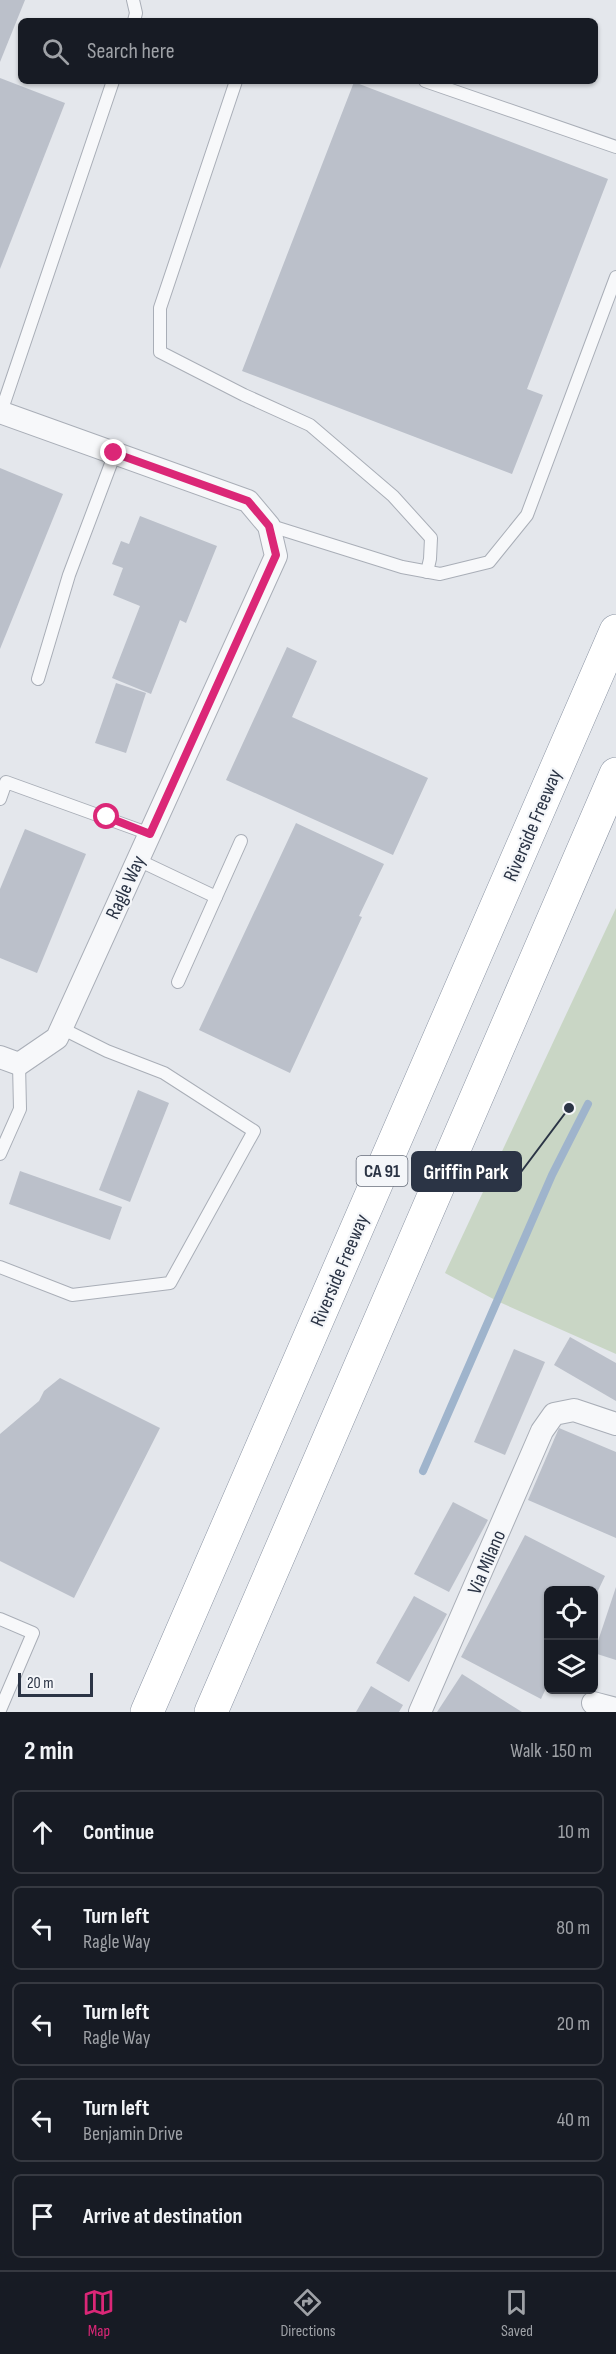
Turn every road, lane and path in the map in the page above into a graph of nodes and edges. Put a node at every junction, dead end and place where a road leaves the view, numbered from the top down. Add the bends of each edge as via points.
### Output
1 (133, 0) edge
2 (135, 18) edge
3 (112, 84) edge
4 (235, 84) edge
5 (434, 84) edge
6 (616, 147) edge
7 (616, 277) edge
8 (0, 412) edge
9 (114, 453) junction
10 (268, 525) junction
11 (427, 572) junction
12 (616, 631) edge
13 (38, 679) dead end
14 (616, 774) edge
15 (0, 799) edge
16 (150, 834) junction
17 (242, 841) dead end
18 (138, 860) junction
19 (216, 897) junction
20 (178, 982) dead end
21 (61, 1028) junction
22 (10, 1060) edge
23 (0, 1154) edge
24 (0, 1267) edge
25 (616, 1424) edge
26 (0, 1619) edge
27 (593, 1702) dead end
28 (616, 1709) edge
29 (0, 1710) edge
30 (147, 1712) edge
31 (211, 1712) edge
32 (420, 1712) edge

1 - 2 lane
3 - 8 lane
4 - 11 lane via 160,308 160,352 310,425 393,496 431,538
5 - 6 lane
7 - 11 lane via 527,515 489,562 440,574
8 - 9 street
9 - 10 street, Ragle Way via 248,501
9 - 13 lane via 69,575
10 - 11 lane
10 - 16 street, Ragle Way via 276,555
12 - 30 highway, Riverside Freeway / CA 91
14 - 31 highway, CA 91
15 - 16 lane via 6,782
16 - 18 street, Ragle Way
17 - 19 lane
18 - 19 lane
18 - 21 street, Ragle Way
19 - 20 lane
21 - 22 street, Ragle Way via 57,1038
21 - 24 lane via 164,1073 254,1131 170,1283 72,1295
22 - 23 lane via 20,1109
25 - 32 street, Via Milano via 574,1410 554,1414 542,1431
26 - 29 lane via 33,1633
27 - 28 street

